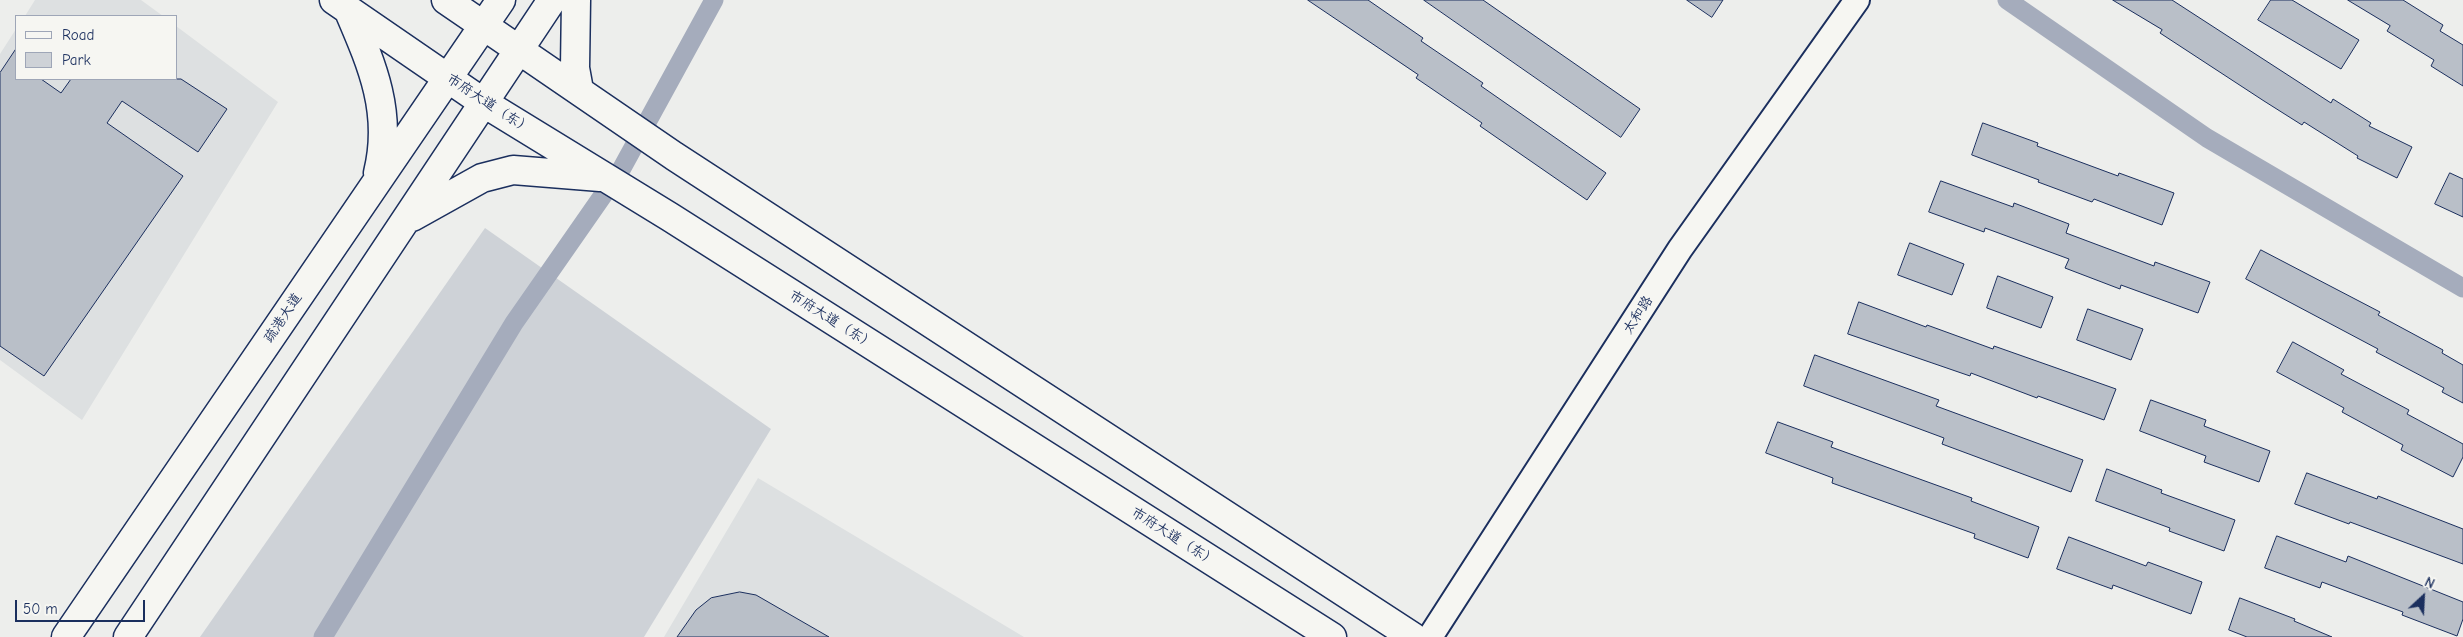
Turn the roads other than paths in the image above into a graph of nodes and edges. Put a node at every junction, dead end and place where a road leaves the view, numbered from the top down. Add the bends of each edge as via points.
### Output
1 (446, 0) edge
2 (501, 0) edge
3 (552, 0) edge
4 (576, 0) edge
5 (1857, 0) edge
6 (341, 5) edge
7 (483, 25) junction
8 (520, 48) junction
9 (447, 78) junction
10 (589, 96) junction
11 (484, 103) junction
12 (607, 178) junction
13 (375, 184) junction
14 (406, 220) junction
15 (66, 637) edge
16 (128, 637) edge
17 (1332, 637) edge
18 (1413, 637) edge
19 (1430, 637) edge

1 - 7 main road
2 - 7 main road, 疏港大道
3 - 8 main road
4 - 10 main road via 575,68
5 - 19 street, 太和路 via 1680,250
6 - 9 main road, 市府大道（东）
6 - 13 main road via 370,60 380,100 384,130
7 - 8 main road
7 - 9 main road, 疏港大道
8 - 10 main road
8 - 11 main road
9 - 11 main road, 市府大道（东）
9 - 13 main road, 疏港大道
10 - 18 main road via 674,156
11 - 12 main road, 市府大道（东）
11 - 14 main road
12 - 14 main road via 513,170 482,178
12 - 17 main road, 市府大道（东）
13 - 15 main road, 疏港大道
14 - 16 main road

